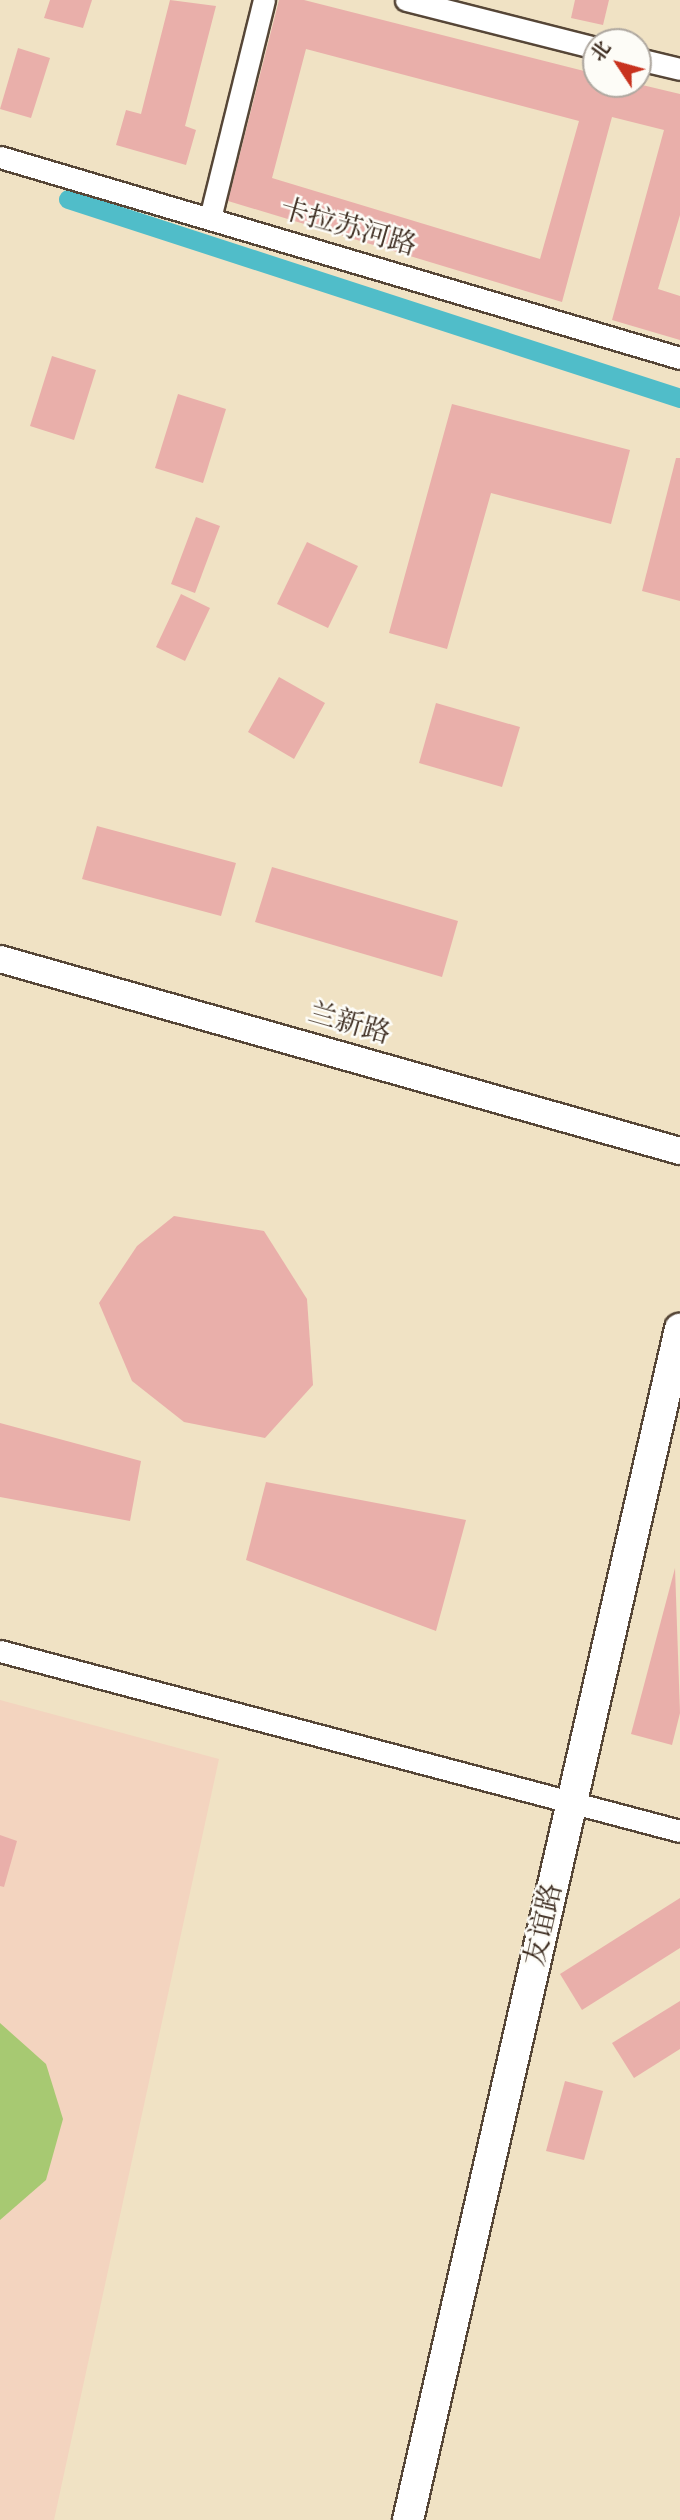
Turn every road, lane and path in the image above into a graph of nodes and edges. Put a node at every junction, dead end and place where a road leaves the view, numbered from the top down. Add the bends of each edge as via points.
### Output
1 (264, 0) edge
2 (406, 0) edge
3 (582, 44) edge
4 (652, 62) edge
5 (680, 69) edge
6 (0, 157) edge
7 (210, 218) junction
8 (680, 358) edge
9 (0, 960) edge
10 (680, 1151) edge
11 (680, 1329) edge
12 (0, 1651) edge
13 (574, 1800) junction
14 (680, 1831) edge
15 (408, 2520) edge

1 - 7 street
2 - 3 street
4 - 5 street
6 - 7 street, 卡拉苏河路
7 - 8 street, 卡拉苏河路
9 - 10 street, 兰新路
11 - 13 main road, 友谊路
12 - 13 street
13 - 14 street
13 - 15 main road, 友谊路

